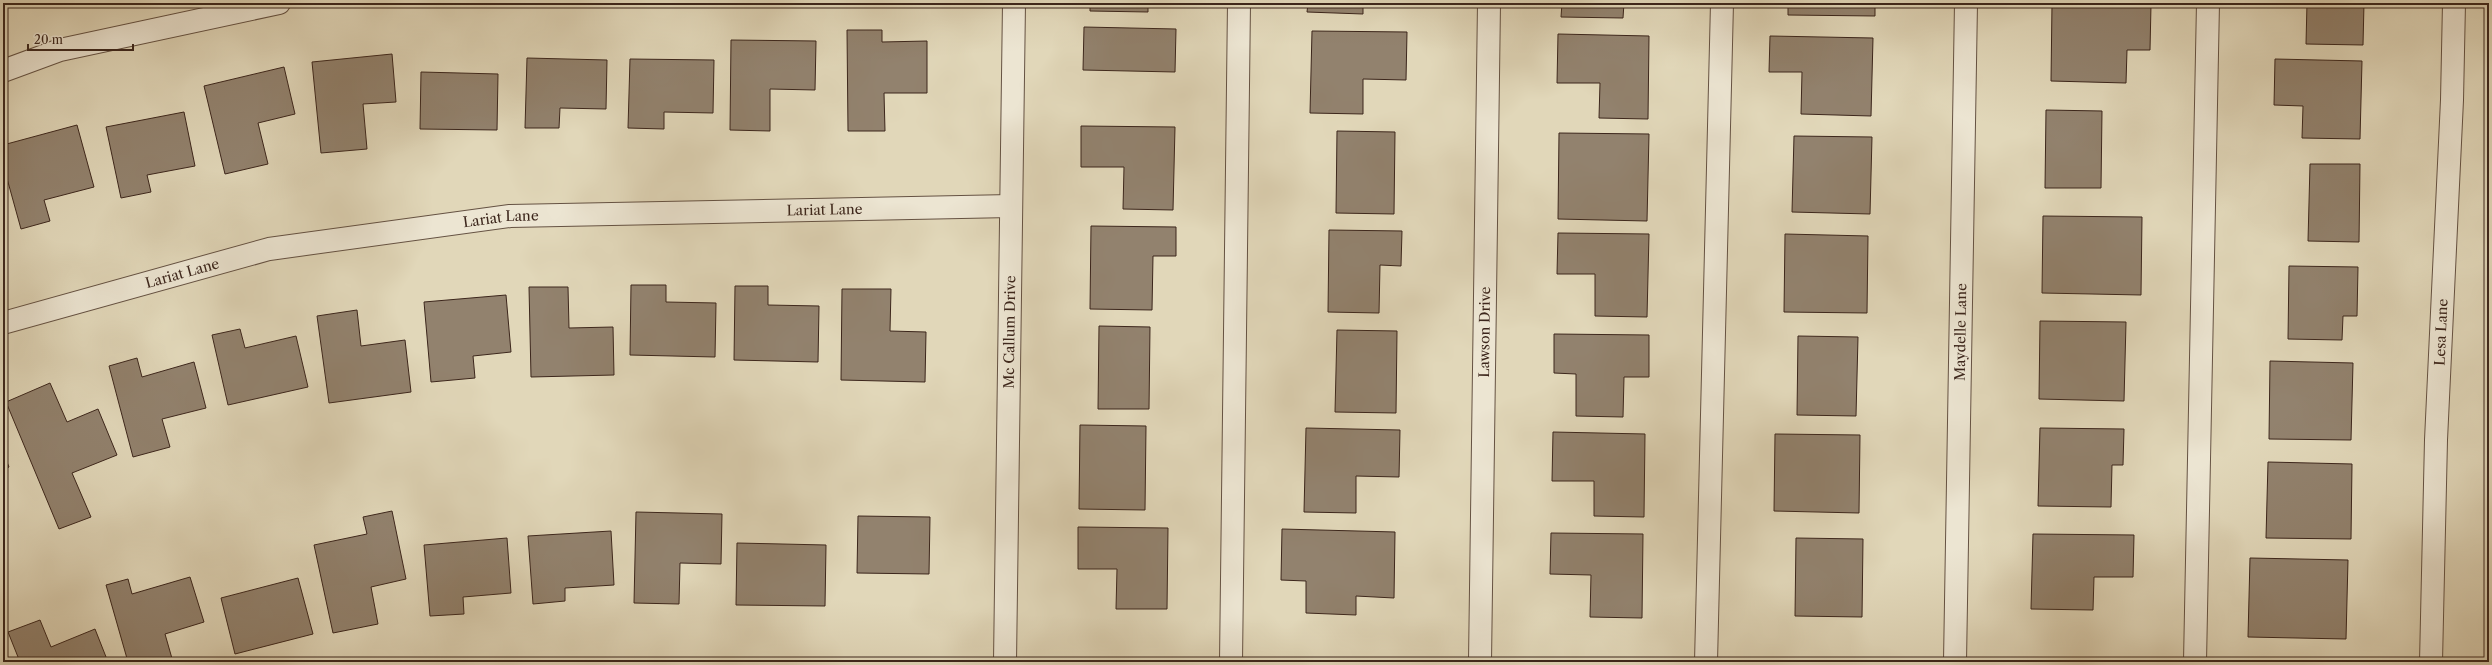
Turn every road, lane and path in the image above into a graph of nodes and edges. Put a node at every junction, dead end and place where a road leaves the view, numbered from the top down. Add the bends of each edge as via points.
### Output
1 (278, 3) edge
2 (1014, 3) edge
3 (1239, 3) edge
4 (1489, 3) edge
5 (1722, 3) edge
6 (1966, 3) edge
7 (2208, 3) edge
8 (2454, 3) edge
9 (3, 71) edge
10 (1011, 206) junction
11 (3, 322) edge
12 (1006, 662) edge
13 (1231, 662) edge
14 (1480, 662) edge
15 (1706, 662) edge
16 (1955, 662) edge
17 (2195, 662) edge
18 (2431, 662) edge

1 - 9 street via 60,50
2 - 10 street, Mc Callum Drive
3 - 13 street
4 - 14 street, Lawson Drive
5 - 15 street
6 - 16 street, Maydelle Lane
7 - 17 street
8 - 18 street, Lesa Lane via 2452,108 2436,440
10 - 11 street, Lariat Lane via 510,216 269,249
10 - 12 street, Mc Callum Drive

